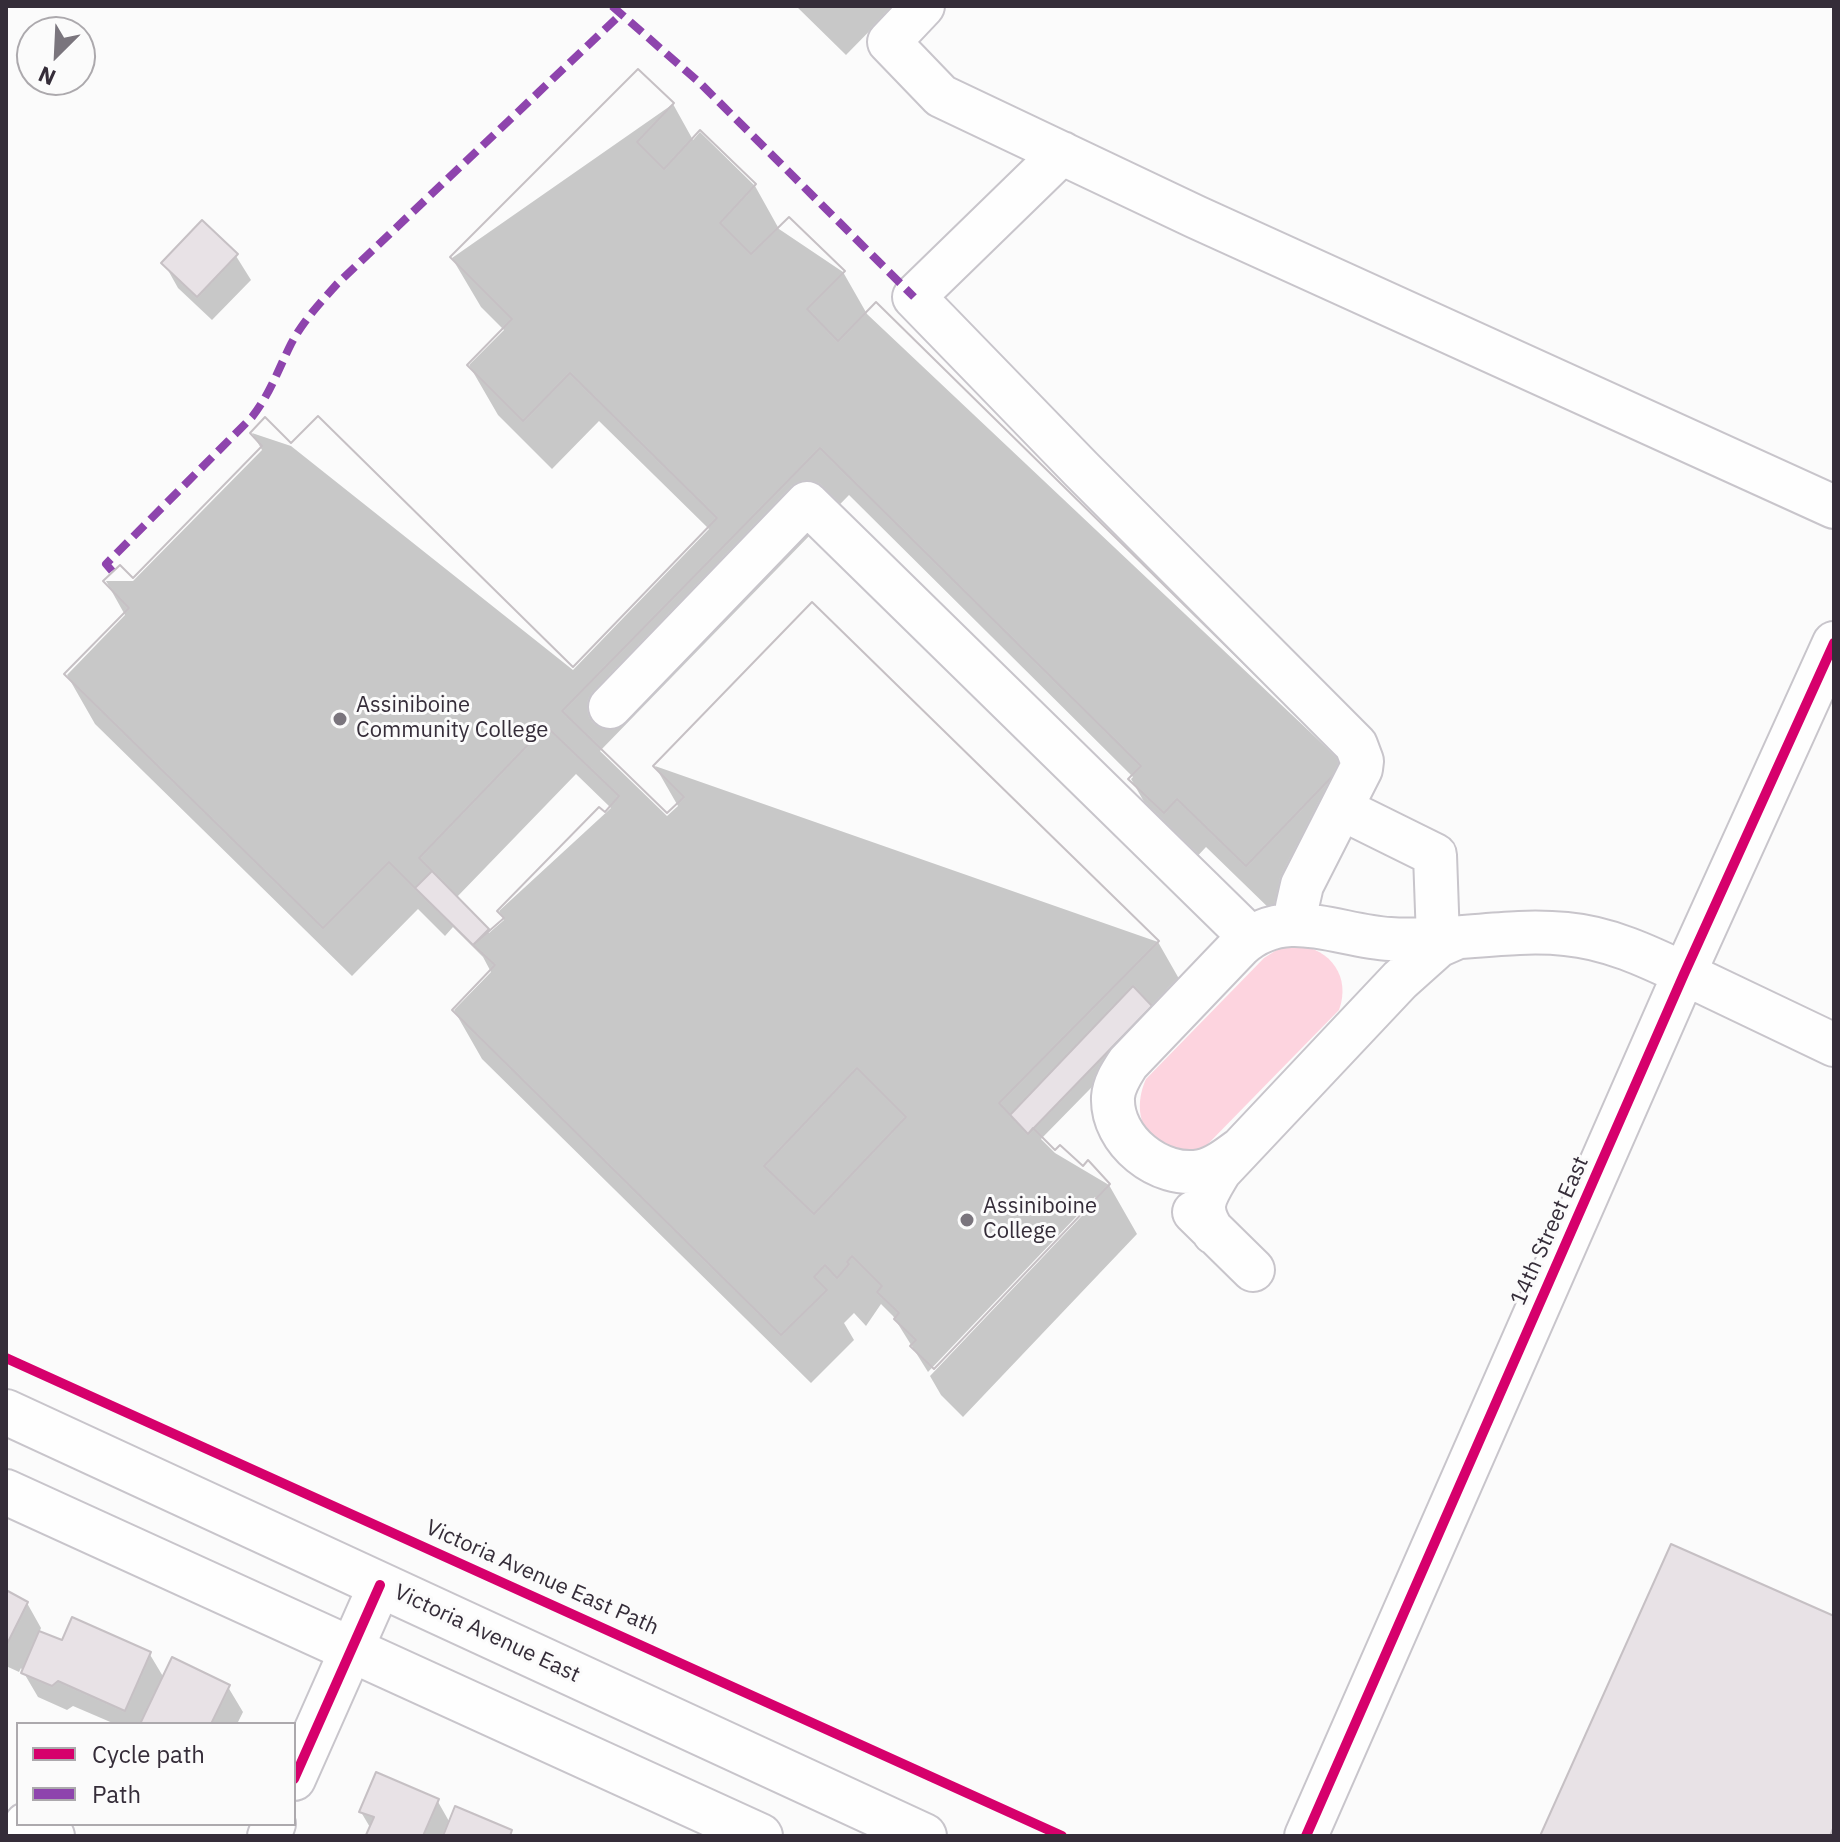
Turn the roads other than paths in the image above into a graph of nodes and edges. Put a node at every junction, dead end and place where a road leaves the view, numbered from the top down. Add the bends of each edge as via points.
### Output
1 (923, 6) edge
2 (1062, 153) junction
3 (1834, 507) edge
4 (1834, 643) edge
5 (610, 707) dead end
6 (1342, 809) junction
7 (1298, 924) junction
8 (1250, 937) junction
9 (1440, 944) junction
10 (1684, 974) junction
11 (1834, 1045) edge
12 (1132, 1145) junction
13 (1239, 1150) junction
14 (1214, 1233) junction
15 (1253, 1270) dead end
16 (6, 1412) edge
17 (6, 1492) edge
18 (380, 1585) junction
19 (353, 1648) junction
20 (296, 1775) edge
21 (30, 1826) edge
22 (53, 1836) edge
23 (760, 1836) edge
24 (924, 1836) edge
25 (1306, 1836) edge

1 - 2 street via 889,42 941,96
2 - 3 street
2 - 6 street via 914,297 1356,745 1361,769
4 - 10 street, 14th Street East
5 - 8 street via 807,503
6 - 7 street via 1298,895
6 - 9 street via 1435,855
7 - 8 street via 1277,925
7 - 9 street
8 - 12 street via 1117,1080 1114,1111
9 - 10 street via 1507,932 1568,934 1612,943
9 - 13 street
10 - 11 street
10 - 25 street, 14th Street East
12 - 13 street via 1146,1158 1182,1173 1203,1171
12 - 14 street
13 - 14 street via 1220,1171 1202,1208
14 - 15 street
16 - 18 main road, Victoria Avenue East
17 - 19 main road
18 - 19 street
18 - 24 main road, Victoria Avenue East
19 - 20 street
19 - 23 main road
21 - 22 street

